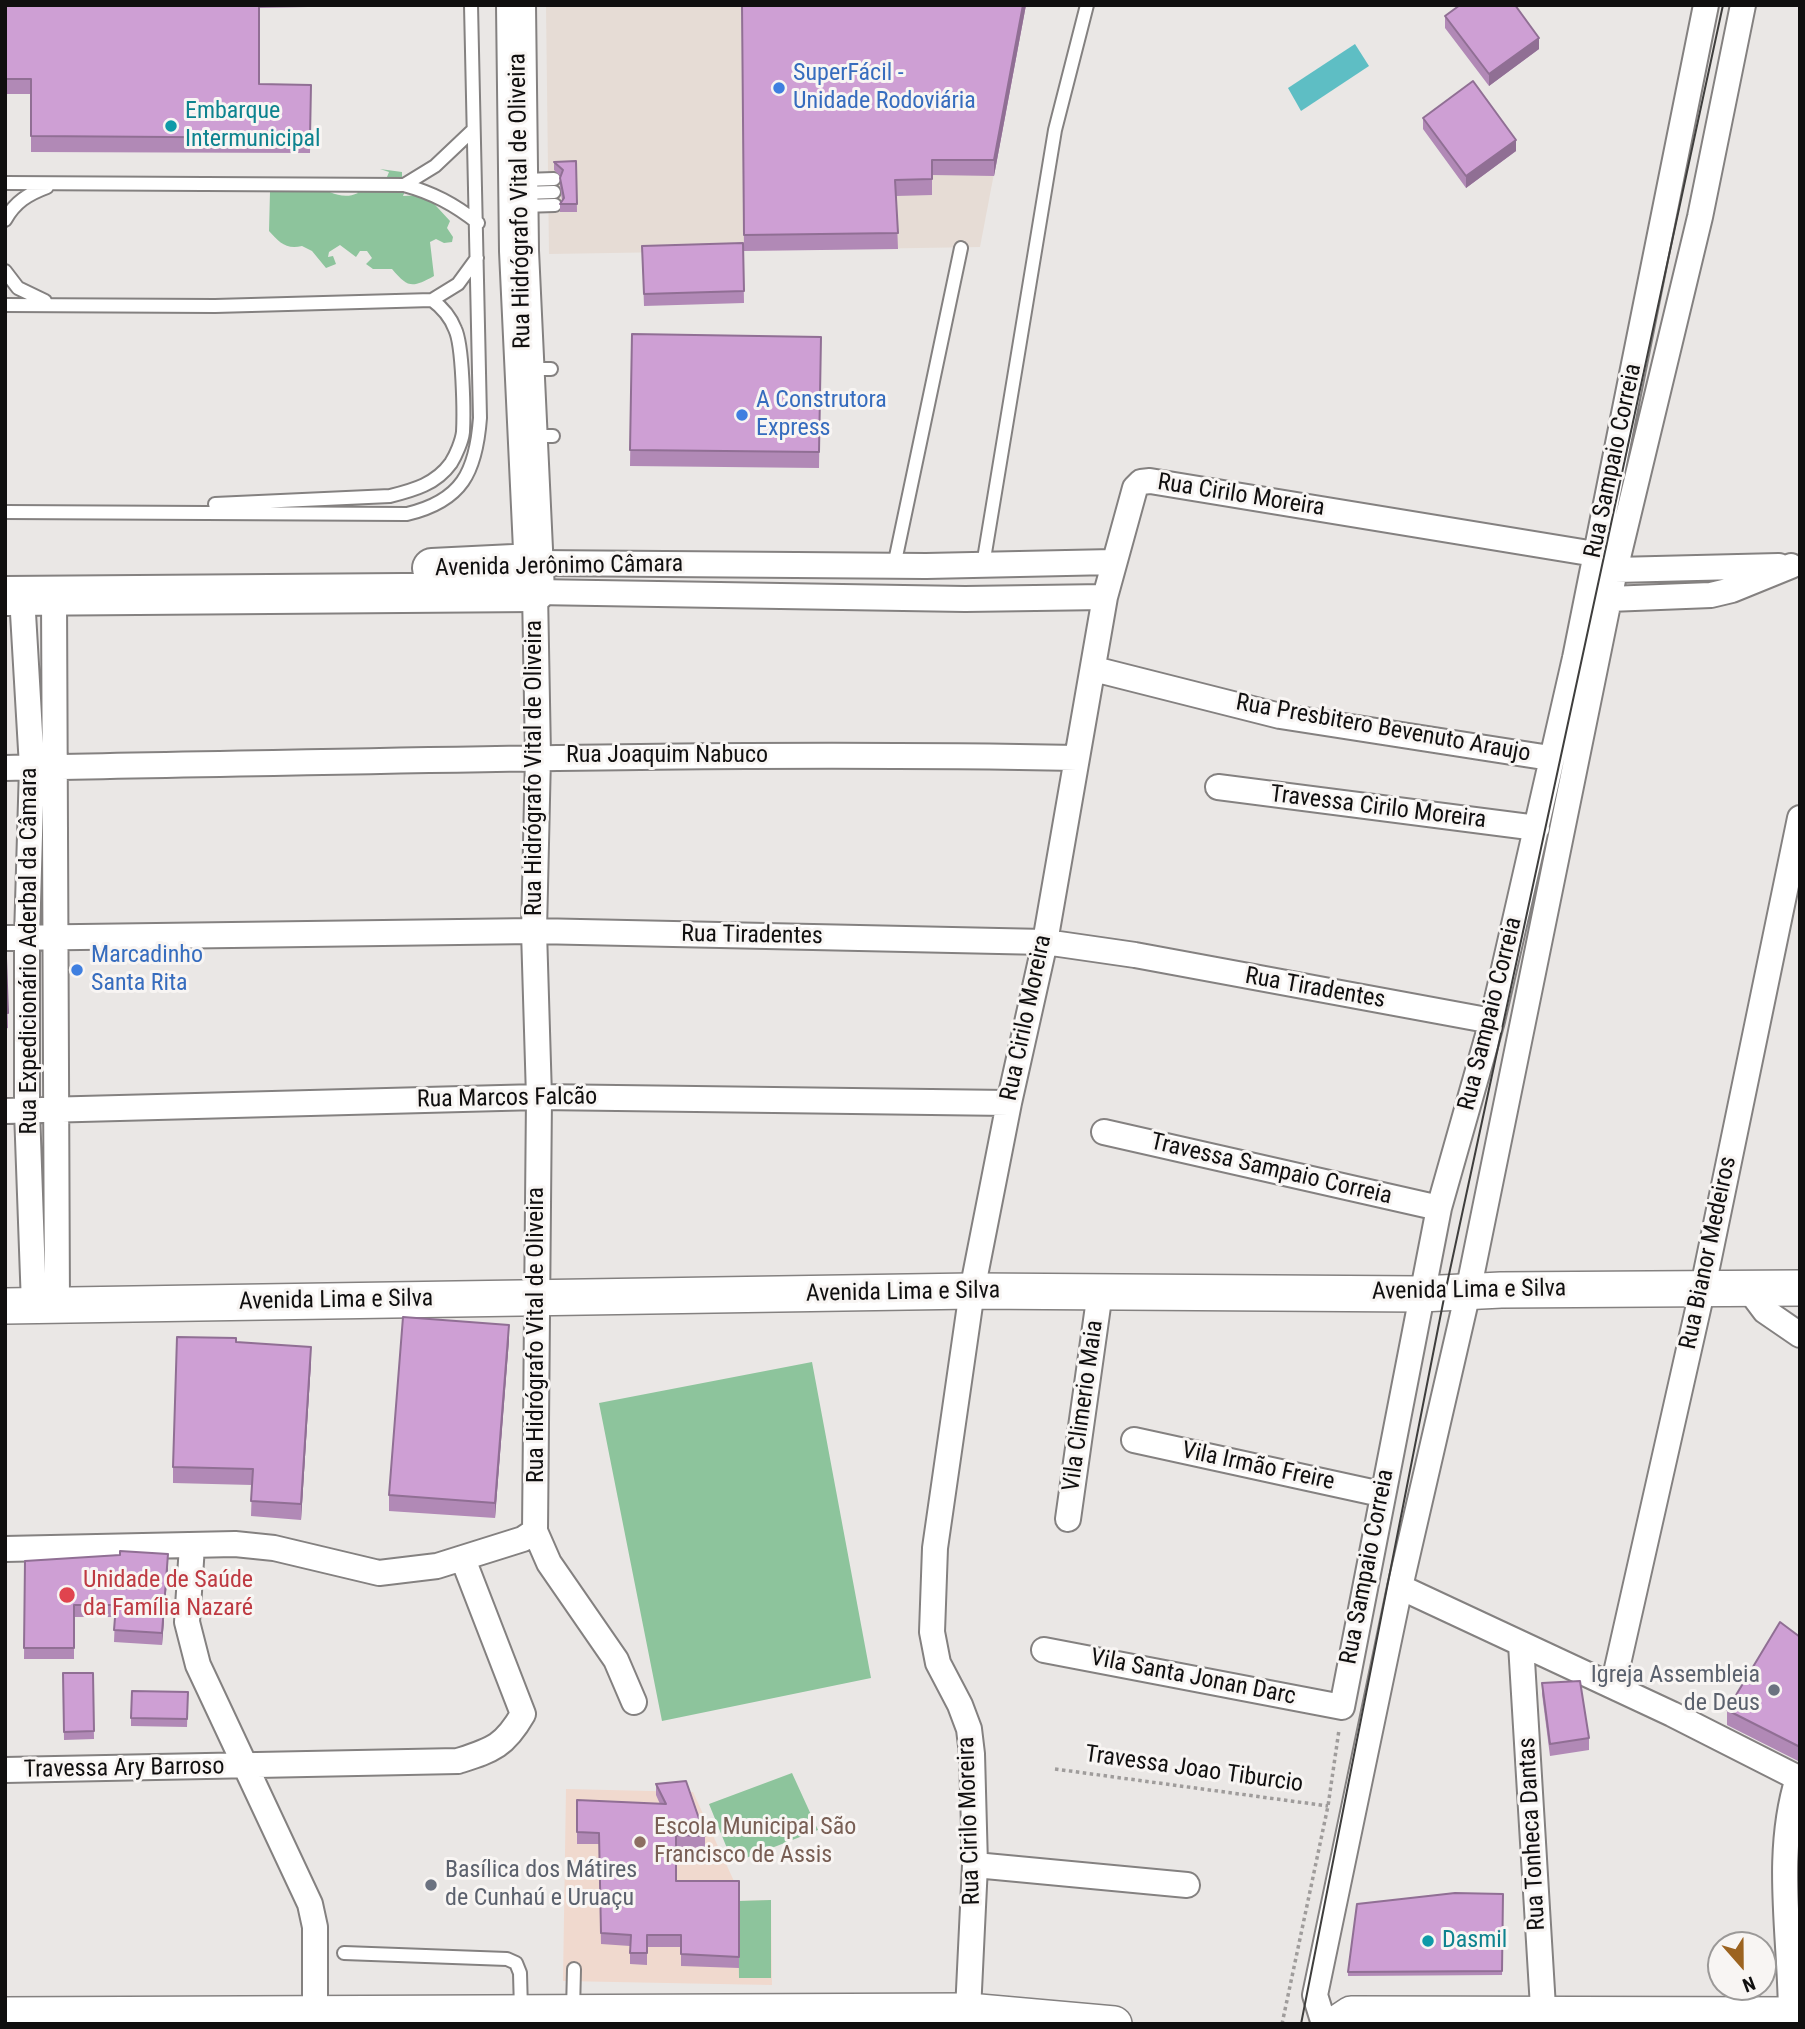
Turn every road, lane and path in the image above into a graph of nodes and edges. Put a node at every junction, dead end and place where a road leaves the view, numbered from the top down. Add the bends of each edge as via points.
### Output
1 (471, 5) edge
2 (516, 5) edge
3 (1087, 5) edge
4 (1706, 5) edge
5 (1743, 5) edge
6 (473, 130) junction
7 (5, 183) edge
8 (58, 183) junction
9 (404, 185) junction
10 (5, 220) edge
11 (478, 223) junction
12 (961, 248) dead end
13 (477, 258) junction
14 (5, 271) edge
15 (317, 290) dead end
16 (432, 300) junction
17 (317, 304) junction
18 (5, 305) edge
19 (58, 305) junction
20 (5, 512) edge
21 (29, 512) junction
22 (1595, 554) junction
23 (1113, 562) junction
24 (983, 565) junction
25 (894, 566) junction
26 (1795, 566) edge
27 (1615, 570) junction
28 (535, 578) junction
29 (22, 590) edge
30 (1105, 597) junction
31 (1609, 599) junction
32 (1094, 669) junction
33 (538, 756) junction
34 (1077, 758) junction
35 (1550, 758) junction
36 (43, 767) junction
37 (5, 768) edge
38 (1218, 787) dead end
39 (1800, 818) edge
40 (1537, 828) junction
41 (534, 931) junction
42 (16, 937) edge
43 (56, 937) junction
44 (1045, 942) junction
45 (1492, 1021) junction
46 (539, 1097) junction
47 (1009, 1103) junction
48 (58, 1110) junction
49 (16, 1111) edge
50 (1104, 1132) dead end
51 (1439, 1208) junction
52 (1703, 1287) junction
53 (1747, 1287) junction
54 (1800, 1288) edge
55 (972, 1291) junction
56 (1100, 1292) junction
57 (1468, 1292) junction
58 (1421, 1294) junction
59 (536, 1298) junction
60 (32, 1306) edge
61 (1800, 1335) edge
62 (1134, 1440) dead end
63 (1381, 1494) junction
64 (1068, 1519) dead end
65 (535, 1531) junction
66 (192, 1546) junction
67 (5, 1549) edge
68 (463, 1559) junction
69 (1400, 1587) junction
70 (1521, 1644) junction
71 (1044, 1650) dead end
72 (1613, 1686) junction
73 (634, 1702) dead end
74 (1342, 1707) junction
75 (243, 1767) junction
76 (1055, 1769) dead end
77 (5, 1770) edge
78 (1799, 1778) edge
79 (1328, 1806) junction
80 (975, 1865) junction
81 (1187, 1885) dead end
82 (344, 1953) dead end
83 (574, 1969) dead end
84 (968, 2011) junction
85 (315, 2014) junction
86 (521, 2014) junction
87 (573, 2014) junction
88 (5, 2015) edge
89 (1794, 2018) edge
90 (223, 2019) edge
91 (725, 2019) edge
92 (1352, 2020) edge
93 (1543, 2020) edge
94 (1114, 2024) edge
95 (1282, 2024) edge

1 - 6 lane
2 - 28 main road, Rua Hidrógrafo Vital de Oliveira via 536,192 541,436
3 - 24 lane via 1055,130
4 - 22 street, Rua Sampaio Correia
5 - 27 street, Rua Sampaio Correia via 1700,217
6 - 9 lane via 435,166
6 - 11 lane
7 - 8 lane
8 - 9 lane
8 - 10 lane via 29,193
9 - 11 lane via 428,191
11 - 13 lane
12 - 25 lane via 923,401
13 - 16 lane via 458,284
13 - 21 lane via 478,452 466,477 438,505 407,514
14 - 19 lane via 18,288
15 - 17 lane
16 - 17 lane
16 - 21 lane via 444,309 457,332 463,435 452,462 419,489 390,496
17 - 19 lane
18 - 19 lane
20 - 21 lane
22 - 23 street, Rua Cirilo Moreira via 1146,481 1135,488
22 - 35 street, Rua Sampaio Correia
23 - 24 street, Avenida Jerônimo Câmara
23 - 30 street, Rua Cirilo Moreira
24 - 25 street, Avenida Jerônimo Câmara
25 - 28 street, Avenida Jerônimo Câmara
26 - 27 street
26 - 31 street via 1711,595
27 - 31 street, Rua Sampaio Correia
28 - 29 main road, Avenida Jerônimo Câmara
28 - 29 main road, Avenida Jerônimo Câmara via 318,574
28 - 30 street, Avenida Jerônimo Câmara via 965,599
28 - 33 street, Rua Hidrógrafo Vital de Oliveira
29 - 36 street, Rua Expedicionário Aderbal da Câmara
30 - 32 street, Rua Cirilo Moreira
31 - 57 street, Rua Sampaio Correia
32 - 34 street, Rua Cirilo Moreira
32 - 35 street, Rua Presbitero Bevenuto Araujo via 1280,716
33 - 34 street, Rua Joaquim Nabuco
33 - 36 street, Rua Joaquim Nabuco
33 - 41 street, Rua Hidrógrafo Vital de Oliveira
34 - 44 street, Rua Cirilo Moreira
35 - 40 street, Rua Sampaio Correia
36 - 37 street, Rua Joaquim Nabuco
36 - 42 street, Rua Expedicionário Aderbal da Câmara
36 - 43 street, Rua Expedicionário Aderbal da Câmara
38 - 40 street, Travessa Cirilo Moreira
39 - 52 street, Rua Bianor Medeiros
40 - 45 street, Rua Sampaio Correia
41 - 43 street, Rua Tiradentes
41 - 44 street, Rua Tiradentes
41 - 46 street, Rua Hidrógrafo Vital de Oliveira
42 - 43 street, Rua Tiradentes
42 - 49 street, Rua Expedicionário Aderbal da Câmara
43 - 48 street, Rua Expedicionário Aderbal da Câmara
44 - 45 street, Rua Tiradentes
44 - 47 street, Rua Cirilo Moreira
45 - 51 street, Rua Sampaio Correia
46 - 47 street, Rua Marcos Falcão
46 - 48 street, Rua Marcos Falcão
46 - 59 street, Rua Hidrógrafo Vital de Oliveira
47 - 55 street, Rua Cirilo Moreira
48 - 49 street, Rua Marcos Falcão
48 - 60 street, Rua Expedicionário Aderbal da Câmara
49 - 60 street, Rua Expedicionário Aderbal da Câmara
50 - 51 street, Travessa Sampaio Correia
51 - 58 street, Rua Sampaio Correia
52 - 53 main road, Avenida Lima e Silva
52 - 57 main road, Avenida Lima e Silva
52 - 72 street, Rua Bianor Medeiros
53 - 54 main road, Avenida Lima e Silva
53 - 61 street via 1766,1311
55 - 56 main road, Avenida Lima e Silva
55 - 59 main road, Avenida Lima e Silva
55 - 80 street, Rua Cirilo Moreira via 935,1548 932,1632 938,1663 969,1729
56 - 58 main road, Avenida Lima e Silva
56 - 64 street, Vila Climerio Maia
57 - 58 main road, Avenida Lima e Silva
57 - 69 street, Rua Sampaio Correia
58 - 63 street, Rua Sampaio Correia
59 - 60 main road, Avenida Lima e Silva
59 - 65 street, Rua Hidrógrafo Vital de Oliveira
62 - 63 street, Vila Irmão Freire
63 - 74 street, Rua Sampaio Correia
65 - 68 street
65 - 73 street via 549,1563 616,1660
66 - 67 street
66 - 68 street via 274,1548 379,1573
66 - 75 street, Travessa Ary Barroso via 187,1622 191,1645
68 - 75 street, Travessa Ary Barroso via 523,1714 510,1736 495,1749 458,1761
69 - 70 street
69 - 92 street, Rua Sampaio Correia via 1315,1995 1326,2008
70 - 72 street
70 - 93 street, Rua Tonheca Dantas
71 - 74 street, Vila Santa Jonan Darc
72 - 78 street
74 - 79 path
75 - 77 street, Travessa Ary Barroso
75 - 85 street, Travessa Ary Barroso via 310,1904 315,1927
76 - 79 path, Travessa Joao Tiburcio
78 - 89 street via 1788,1827 1784,1885
79 - 95 path
80 - 81 street
80 - 84 street, Rua Cirilo Moreira
82 - 86 lane via 507,1959 516,1963 520,1973
83 - 87 lane
84 - 91 main road
84 - 94 main road
85 - 86 main road
85 - 90 main road
86 - 87 main road
87 - 91 main road
88 - 90 main road
89 - 93 main road
92 - 93 main road

